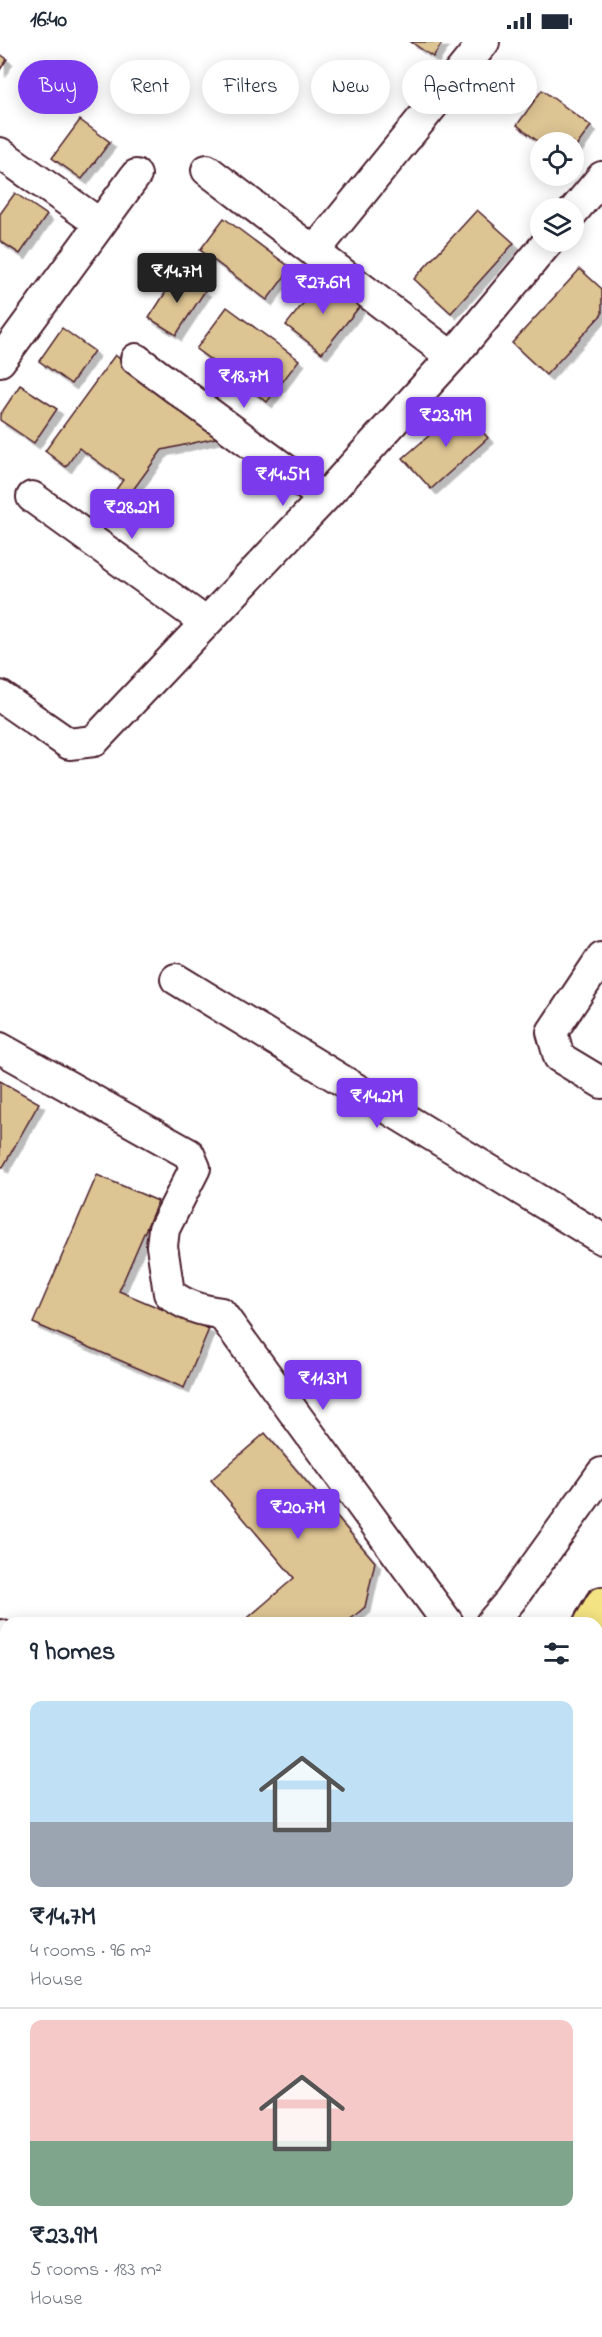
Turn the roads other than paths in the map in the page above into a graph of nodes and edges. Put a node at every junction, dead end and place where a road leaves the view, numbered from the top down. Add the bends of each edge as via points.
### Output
1 (484, 42) edge
2 (0, 153) edge
3 (207, 170) dead end
4 (136, 174) dead end
5 (602, 177) edge
6 (584, 199) edge
7 (100, 224) junction
8 (314, 252) junction
9 (540, 252) edge
10 (452, 357) junction
11 (136, 359) dead end
12 (0, 361) edge
13 (32, 497) dead end
14 (324, 498) junction
15 (205, 622) junction
16 (0, 696) edge
17 (602, 957) edge
18 (176, 979) dead end
19 (0, 1048) edge
20 (602, 1083) edge
21 (602, 1239) edge
22 (602, 1473) edge
23 (602, 1604) edge
24 (444, 1617) edge
25 (496, 1617) edge
26 (594, 1617) edge

1 - 8 street
2 - 7 street
3 - 8 street
4 - 7 street
5 - 6 street
7 - 12 street
8 - 10 street
9 - 10 street
10 - 14 street
11 - 14 street
13 - 15 street
14 - 15 street
15 - 16 street via 94,741 69,744
17 - 20 street via 552,1032 559,1057
18 - 21 street
19 - 24 street via 189,1154 195,1168 164,1229 162,1246 169,1293 178,1301 221,1313
22 - 25 street
23 - 26 highway

